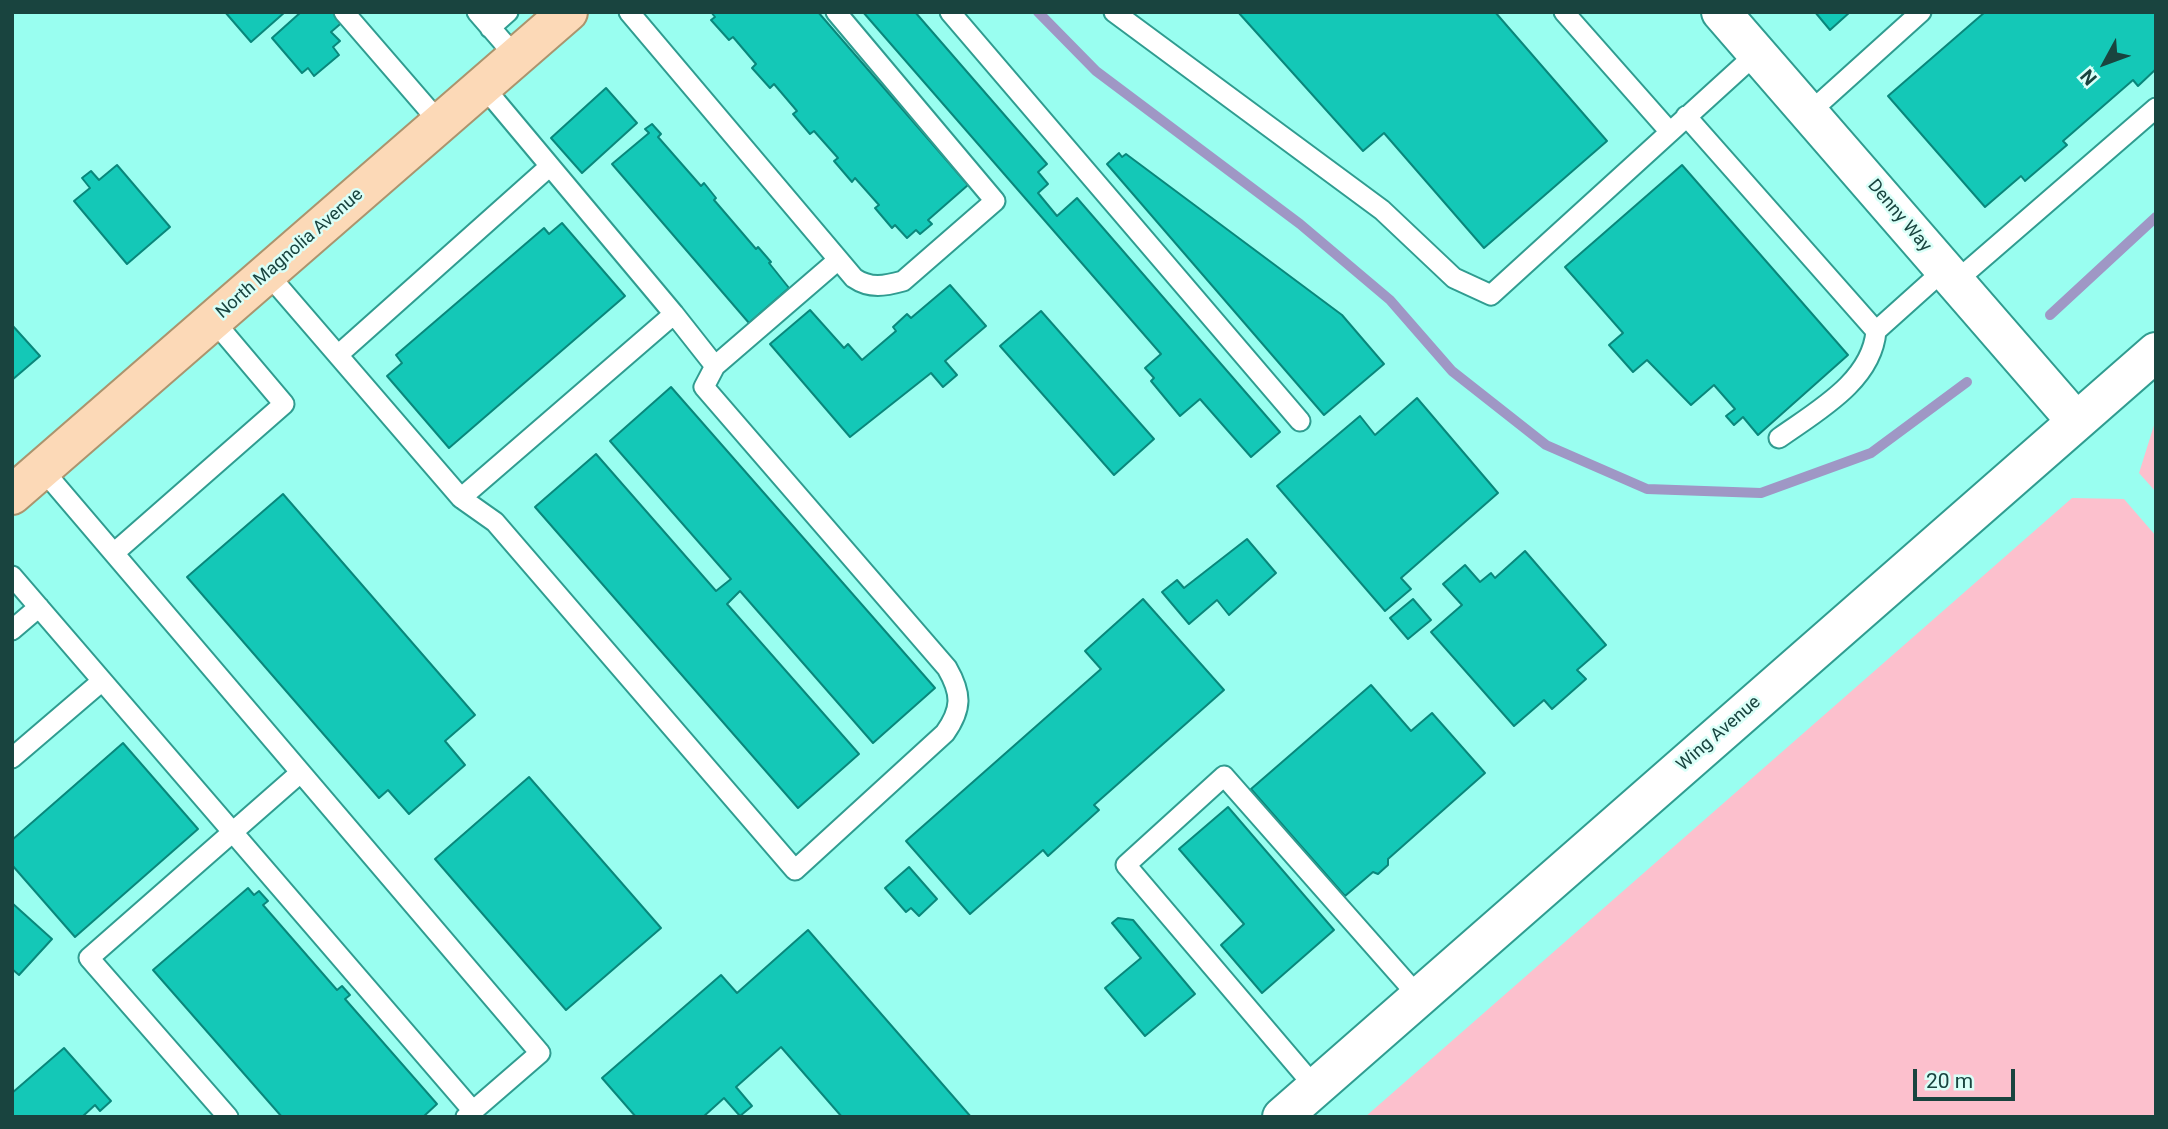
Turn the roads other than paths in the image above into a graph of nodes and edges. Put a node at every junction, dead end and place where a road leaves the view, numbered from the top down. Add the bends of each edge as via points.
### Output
1 (344, 12) edge
2 (477, 12) edge
3 (508, 12) edge
4 (568, 12) edge
5 (629, 12) edge
6 (836, 12) edge
7 (950, 12) edge
8 (1114, 12) edge
9 (1564, 12) edge
10 (1721, 12) edge
11 (1921, 12) edge
12 (490, 28) junction
13 (1757, 53) junction
14 (516, 57) junction
15 (483, 86) junction
16 (2156, 108) edge
17 (1810, 112) junction
18 (1686, 117) junction
19 (440, 123) junction
20 (1670, 132) junction
21 (550, 166) junction
22 (838, 260) junction
23 (267, 273) junction
24 (1950, 276) junction
25 (674, 314) junction
26 (213, 320) junction
27 (1876, 331) junction
28 (2156, 352) edge
29 (338, 355) junction
30 (715, 366) junction
31 (1300, 421) dead end
32 (2076, 421) junction
33 (1779, 438) dead end
34 (42, 469) junction
35 (12, 495) edge
36 (461, 498) junction
37 (114, 553) junction
38 (12, 576) edge
39 (39, 607) junction
40 (12, 629) edge
41 (102, 681) junction
42 (12, 758) edge
43 (300, 773) junction
44 (232, 833) junction
45 (1419, 997) junction
46 (1315, 1087) junction
47 (470, 1114) edge
48 (228, 1117) edge
49 (1282, 1117) edge

1 - 19 lane
2 - 12 lane
3 - 12 lane
4 - 14 main road, North Magnolia Avenue
5 - 22 lane
6 - 22 lane via 995,201 903,281 863,285
7 - 31 lane
8 - 20 lane via 1382,210 1454,278 1491,295
9 - 20 lane
10 - 13 street, Denny Way
11 - 17 lane
12 - 14 lane
13 - 17 street, Denny Way
13 - 18 lane
14 - 15 main road, North Magnolia Avenue
15 - 19 main road, North Magnolia Avenue
15 - 21 lane
16 - 24 lane
17 - 24 street, Denny Way
18 - 20 lane
18 - 27 lane
19 - 23 main road, North Magnolia Avenue
21 - 25 lane
21 - 29 lane
22 - 30 lane
23 - 26 main road, North Magnolia Avenue
23 - 29 lane
24 - 27 lane
24 - 32 street, Denny Way
25 - 30 lane
25 - 36 lane
26 - 34 main road, North Magnolia Avenue
26 - 37 lane via 284,404
27 - 33 lane via 1874,351 1849,384
28 - 32 street, Wing Avenue
29 - 36 lane
30 - 36 lane via 704,387 947,668 960,694 960,706 945,733 794,870 495,522
32 - 45 street, Wing Avenue
34 - 35 main road, North Magnolia Avenue
34 - 37 lane
37 - 43 lane
38 - 39 lane
39 - 40 lane
39 - 41 lane
41 - 42 lane
41 - 44 lane
43 - 44 lane
43 - 47 lane via 540,1053
44 - 47 lane
44 - 48 lane via 89,958
45 - 46 street, Wing Avenue
45 - 46 lane via 1224,776 1126,865
46 - 49 street, Wing Avenue

